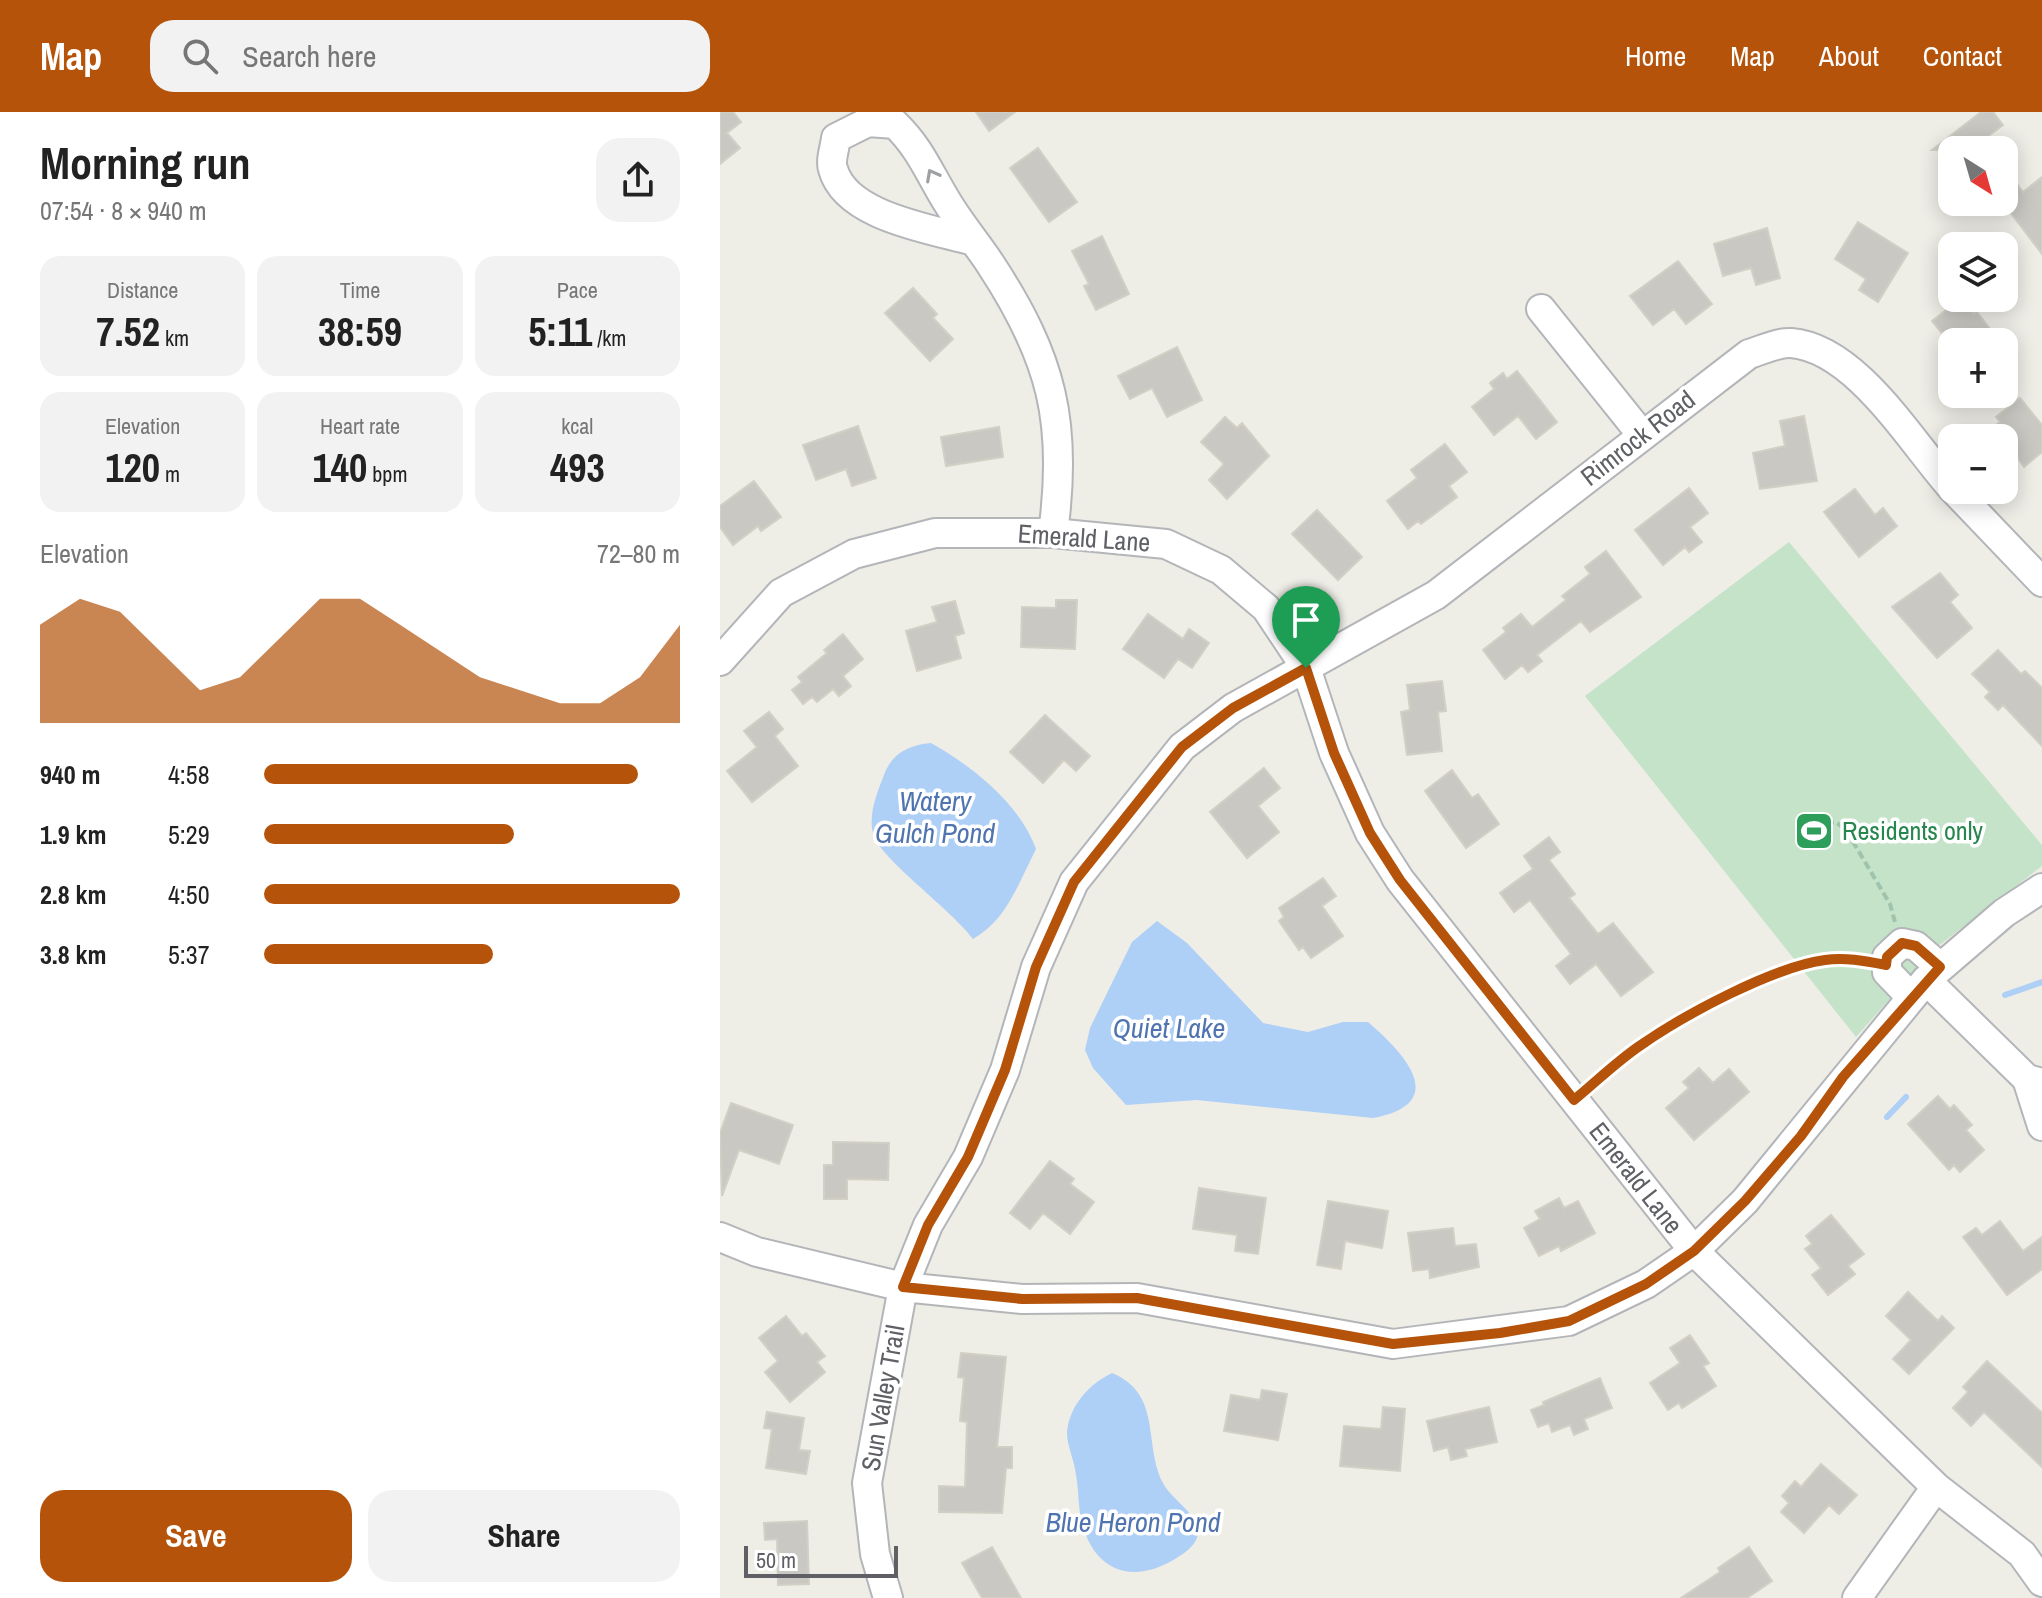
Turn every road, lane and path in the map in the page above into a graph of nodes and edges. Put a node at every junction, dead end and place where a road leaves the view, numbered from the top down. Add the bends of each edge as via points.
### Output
1 (974, 241) junction
2 (1541, 309) dead end
3 (1642, 435) junction
4 (1938, 471) edge
5 (1967, 504) edge
6 (1053, 533) junction
7 (2042, 582) edge
8 (720, 661) edge
9 (1306, 668) junction
10 (1826, 824) dead end
11 (2042, 888) edge
12 (1911, 969) junction
13 (2034, 1081) edge
14 (1574, 1100) junction
15 (2042, 1126) edge
16 (720, 1237) edge
17 (1694, 1251) junction
18 (903, 1287) junction
19 (1936, 1487) junction
20 (2042, 1582) edge
21 (888, 1598) edge
22 (1857, 1598) edge

1 -> 1 street via 916,145 895,124 868,122 836,138 832,168 848,196 876,213
1 - 6 street via 1026,322 1054,395 1061,476
2 - 3 street
3 - 4 street, Rimrock Road via 1749,354 1789,342 1831,354 1872,391
3 - 9 street, Rimrock Road via 1436,595
5 - 7 street, Rimrock Road
6 - 8 street, Emerald Lane via 935,533 854,554 781,593
6 - 9 street, Emerald Lane via 1166,544 1221,570 1266,608
9 - 14 street, Emerald Lane via 1334,753 1370,833 1400,880
9 - 18 street, Sun Valley Trail via 1233,708 1182,747 1074,882 1036,967 999,1084
10 - 12 path via 1836,822 1846,830 1873,872 1890,904
11 - 12 street
12 - 13 street
12 - 14 path via 1853,959 1823,960 1752,984 1640,1045
12 - 17 street via 1745,1201
13 - 15 street
14 - 17 street, Emerald Lane
16 - 18 street via 757,1252
17 - 18 street via 1646,1284 1569,1321 1393,1344 1137,1298 1022,1299
17 - 19 street, Emerald Lane
18 - 21 street, Sun Valley Trail via 867,1483 875,1554
19 - 20 street, Emerald Lane via 2022,1554
19 - 22 street

